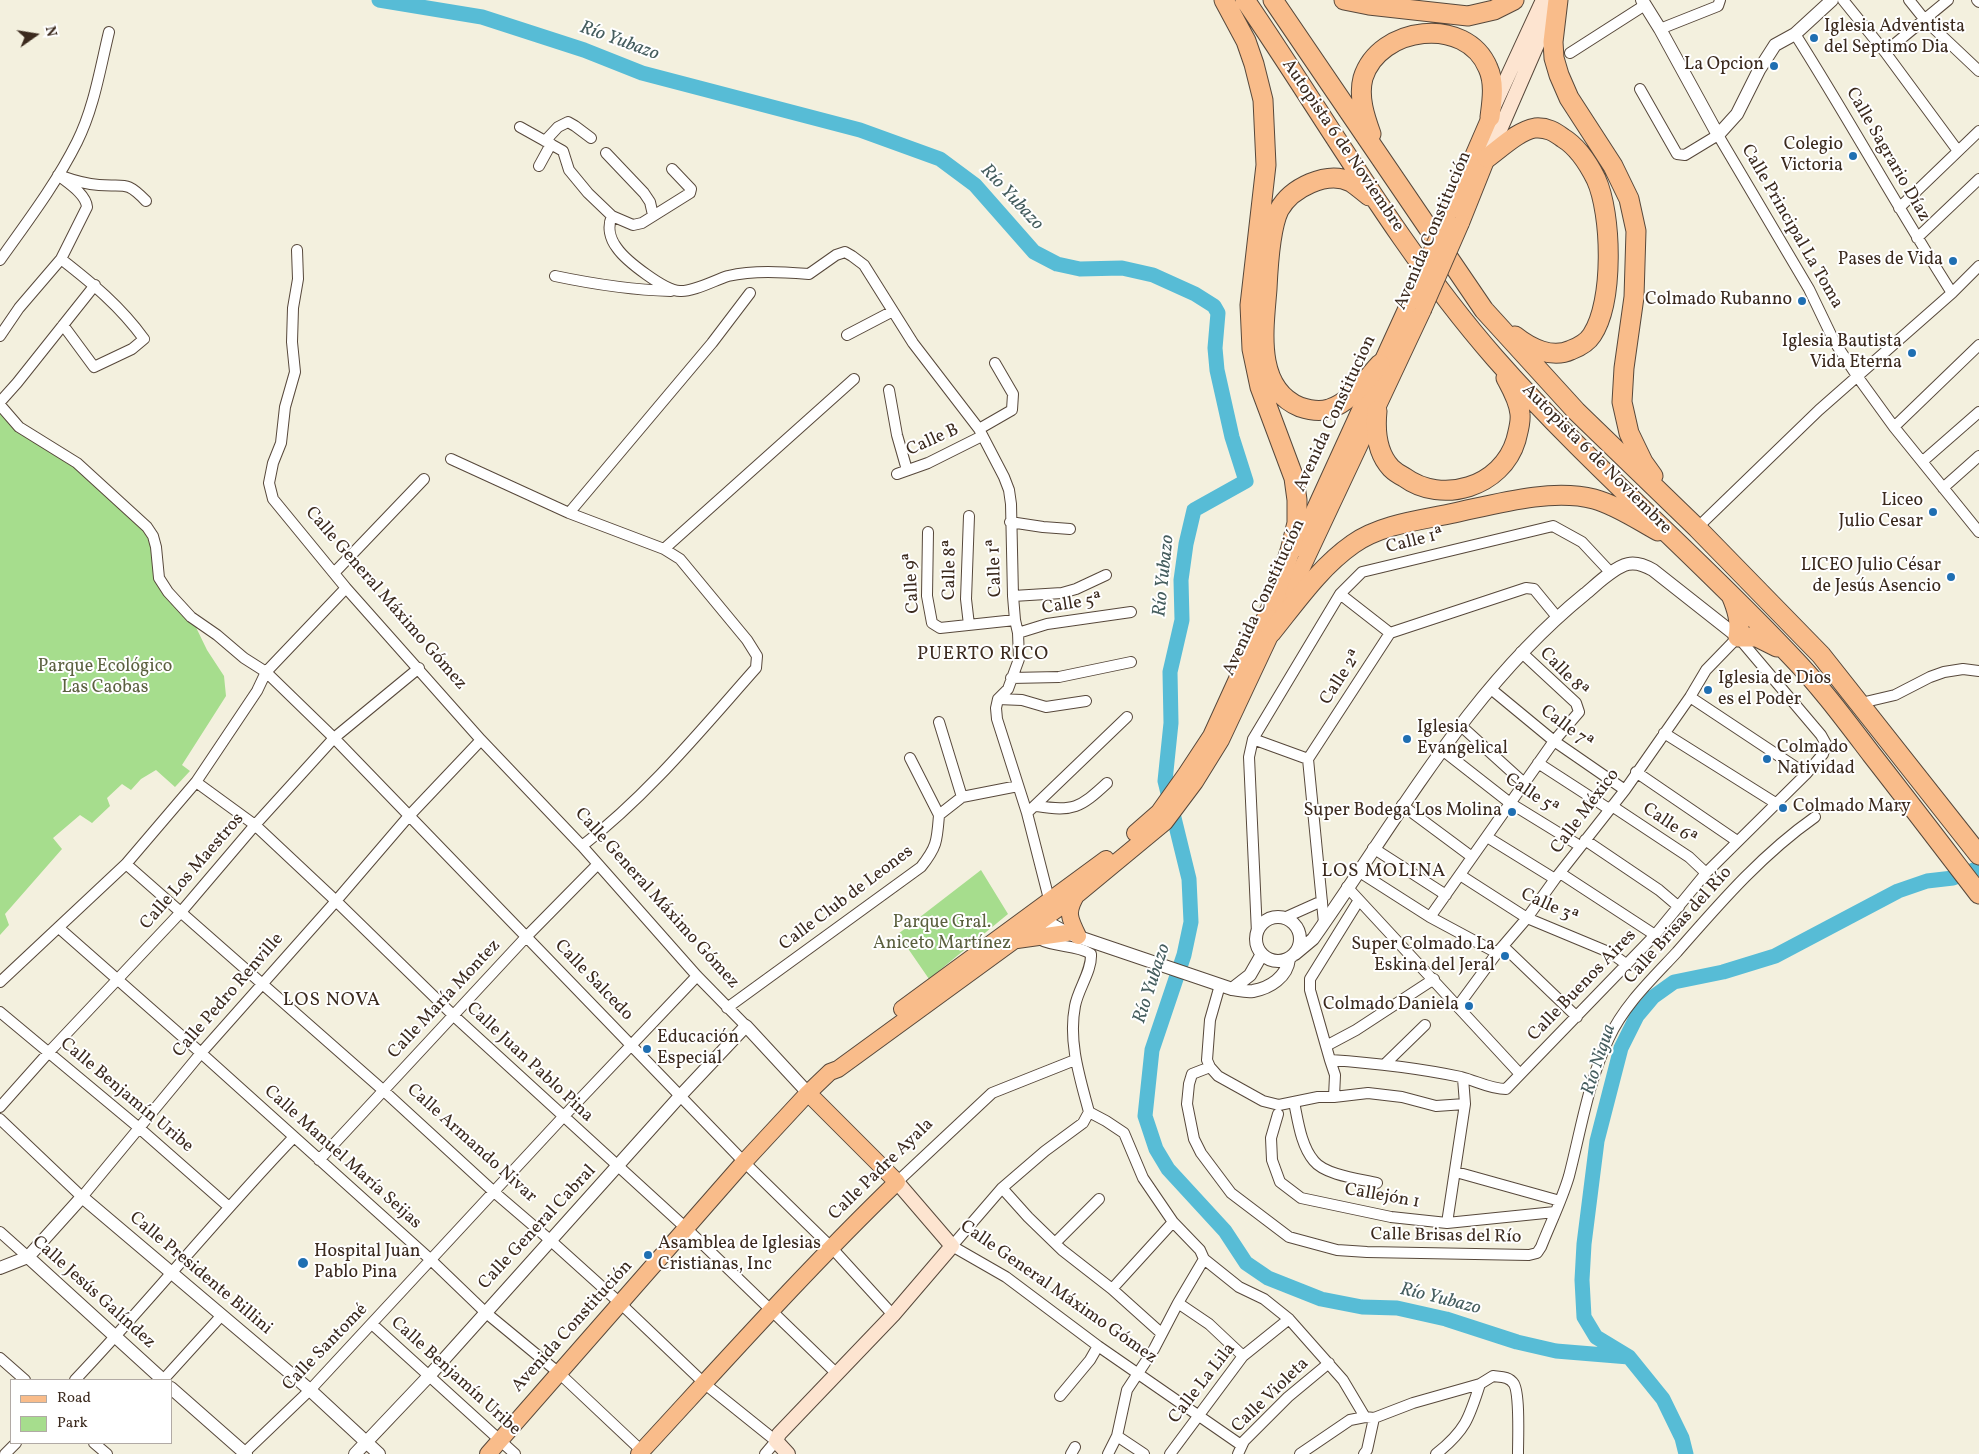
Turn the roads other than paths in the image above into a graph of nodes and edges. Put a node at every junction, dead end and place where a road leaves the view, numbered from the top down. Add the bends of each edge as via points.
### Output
1 (1224, 0) edge
2 (1245, 0) edge
3 (1273, 0) edge
4 (1344, 0) edge
5 (1514, 0) edge
6 (1543, 0) edge
7 (1557, 0) edge
8 (1720, 0) edge
9 (1832, 0) edge
10 (1844, 0) edge
11 (1909, 0) edge
12 (1948, 0) edge
13 (1644, 2) edge
14 (1924, 20) junction
15 (1660, 29) junction
16 (109, 32) dead end
17 (1795, 34) junction
18 (1885, 52) junction
19 (1570, 53) dead end
20 (1979, 71) edge
21 (1640, 89) dead end
22 (1490, 117) junction
23 (520, 127) dead end
24 (1979, 131) edge
25 (1718, 134) junction
26 (591, 138) dead end
27 (548, 142) junction
28 (1958, 151) junction
29 (606, 153) dead end
30 (1377, 155) junction
31 (1488, 158) junction
32 (539, 166) dead end
33 (672, 169) dead end
34 (58, 175) junction
35 (1979, 179) edge
36 (146, 201) dead end
37 (1378, 202) junction
38 (1899, 208) junction
39 (653, 214) junction
40 (612, 216) junction
41 (1455, 219) junction
42 (1917, 238) junction
43 (297, 250) dead end
44 (61, 259) junction
45 (0, 260) edge
46 (1979, 266) edge
47 (555, 276) dead end
48 (95, 286) junction
49 (680, 291) junction
50 (750, 293) dead end
51 (1952, 293) junction
52 (1415, 307) junction
53 (1484, 310) junction
54 (893, 311) junction
55 (63, 325) junction
56 (847, 335) dead end
57 (0, 336) edge
58 (1979, 345) edge
59 (1495, 358) junction
60 (994, 363) dead end
61 (1380, 364) junction
62 (1857, 376) junction
63 (854, 379) dead end
64 (889, 390) dead end
65 (0, 403) edge
66 (1377, 411) junction
67 (1979, 412) edge
68 (1894, 426) junction
69 (981, 433) junction
70 (1979, 456) edge
71 (451, 459) dead end
72 (1923, 462) junction
73 (424, 479) dead end
74 (1942, 488) junction
75 (1673, 506) junction
76 (569, 513) junction
77 (968, 516) dead end
78 (1010, 522) junction
79 (1696, 528) junction
80 (1070, 529) dead end
81 (928, 532) dead end
82 (1979, 532) edge
83 (1680, 543) junction
84 (664, 549) junction
85 (334, 573) junction
86 (1611, 573) junction
87 (1106, 575) dead end
88 (346, 588) junction
89 (1730, 592) junction
90 (1340, 594) junction
91 (1013, 596) junction
92 (1273, 601) junction
93 (1131, 612) dead end
94 (1557, 617) junction
95 (1015, 620) junction
96 (969, 625) junction
97 (1018, 633) junction
98 (1271, 633) junction
99 (1390, 633) junction
100 (1738, 637) junction
101 (1521, 652) junction
102 (1793, 658) junction
103 (1131, 662) dead end
104 (419, 668) junction
105 (1979, 671) edge
106 (266, 672) junction
107 (1012, 678) junction
108 (1491, 690) junction
109 (1690, 696) junction
110 (998, 699) junction
111 (1086, 701) dead end
112 (1861, 703) junction
113 (1127, 717) dead end
114 (939, 722) dead end
115 (1460, 725) junction
116 (1664, 733) junction
117 (334, 738) junction
118 (1216, 738) junction
119 (1253, 738) junction
120 (481, 740) junction
121 (1554, 741) junction
122 (1441, 750) junction
123 (910, 758) dead end
124 (1308, 759) junction
125 (1538, 763) junction
126 (1636, 772) junction
127 (1806, 774) junction
128 (196, 782) junction
129 (1107, 783) dead end
130 (1524, 783) junction
131 (1018, 786) junction
132 (1625, 790) junction
133 (962, 797) junction
134 (1510, 803) junction
135 (1777, 804) junction
136 (1402, 805) junction
137 (1037, 806) junction
138 (1611, 808) junction
139 (1027, 814) junction
140 (408, 816) junction
141 (939, 816) junction
142 (1162, 817) junction
143 (1815, 817) dead end
144 (255, 824) junction
145 (1487, 836) junction
146 (1737, 841) junction
147 (1583, 843) junction
148 (582, 846) junction
149 (1373, 848) junction
150 (1979, 855) edge
151 (1472, 857) junction
152 (126, 864) junction
153 (597, 865) junction
154 (1358, 871) junction
155 (1706, 873) junction
156 (1460, 875) junction
157 (1557, 876) junction
158 (1347, 887) junction
159 (1078, 894) junction
160 (1979, 894) edge
161 (1446, 895) junction
162 (1359, 900) junction
163 (336, 901) junction
164 (1322, 901) junction
165 (1679, 907) junction
166 (181, 912) junction
167 (1430, 917) junction
168 (1040, 918) junction
169 (1284, 918) junction
170 (1527, 918) junction
171 (1324, 923) junction
172 (59, 928) junction
173 (1257, 933) junction
174 (1075, 935) junction
175 (526, 936) junction
176 (1655, 936) junction
177 (1500, 949) junction
178 (1262, 954) junction
179 (1292, 956) junction
180 (1626, 964) junction
181 (697, 976) junction
182 (118, 979) junction
183 (1434, 979) junction
184 (0, 982) edge
185 (263, 984) junction
186 (1220, 985) junction
187 (1232, 989) junction
188 (1458, 1006) junction
189 (727, 1008) junction
190 (0, 1012) edge
191 (454, 1016) junction
192 (1577, 1017) junction
193 (1426, 1025) dead end
194 (746, 1026) junction
195 (632, 1045) junction
196 (1326, 1046) junction
197 (49, 1052) junction
198 (201, 1053) junction
199 (1075, 1060) junction
200 (1330, 1060) junction
201 (1385, 1064) junction
202 (1210, 1068) junction
203 (830, 1072) junction
204 (1520, 1074) junction
205 (1463, 1078) junction
206 (384, 1090) junction
207 (808, 1093) junction
208 (681, 1095) junction
209 (1334, 1097) junction
210 (1294, 1102) junction
211 (1465, 1104) junction
212 (0, 1107) edge
213 (1089, 1112) junction
214 (1278, 1114) dead end
215 (563, 1117) junction
216 (0, 1119) edge
217 (138, 1127) junction
218 (294, 1137) junction
219 (319, 1160) junction
220 (744, 1162) junction
221 (618, 1168) junction
222 (1456, 1172) junction
223 (897, 1182) junction
224 (1377, 1183) dead end
225 (1002, 1188) junction
226 (494, 1192) junction
227 (82, 1197) junction
228 (1100, 1199) dead end
229 (1560, 1201) junction
230 (229, 1207) junction
231 (1555, 1212) junction
232 (1173, 1222) junction
233 (1447, 1223) junction
234 (686, 1229) junction
235 (0, 1232) edge
236 (550, 1240) junction
237 (1055, 1243) junction
238 (952, 1246) junction
239 (831, 1247) junction
240 (28, 1257) junction
241 (1204, 1259) junction
242 (431, 1260) junction
243 (0, 1268) edge
244 (172, 1272) junction
245 (1112, 1289) junction
246 (1178, 1303) junction
247 (621, 1304) junction
248 (770, 1310) junction
249 (485, 1312) junction
250 (222, 1315) junction
251 (892, 1315) junction
252 (1289, 1319) junction
253 (372, 1324) junction
254 (1162, 1333) junction
255 (116, 1338) junction
256 (1098, 1346) junction
257 (1243, 1356) junction
258 (0, 1358) edge
259 (1329, 1363) junction
260 (4, 1367) edge
261 (559, 1373) junction
262 (836, 1374) junction
263 (1138, 1374) junction
264 (429, 1376) junction
265 (23, 1379) edge
266 (77, 1379) edge
267 (162, 1379) edge
268 (164, 1379) edge
269 (705, 1384) junction
270 (1480, 1384) junction
271 (172, 1389) edge
272 (310, 1390) junction
273 (1060, 1396) dead end
274 (1199, 1415) junction
275 (1370, 1417) junction
276 (1117, 1436) junction
277 (500, 1440) junction
278 (776, 1441) junction
279 (366, 1442) junction
280 (15, 1444) edge
281 (95, 1444) edge
282 (1239, 1452) edge
283 (642, 1453) edge
284 (5, 1454) edge
285 (107, 1454) edge
286 (244, 1454) edge
287 (355, 1454) edge
288 (379, 1454) edge
289 (488, 1454) edge
290 (515, 1454) edge
291 (765, 1454) edge
292 (788, 1454) edge
293 (1108, 1454) edge
294 (1144, 1454) edge
295 (1170, 1454) edge
296 (1300, 1454) edge
297 (1364, 1454) edge
298 (1436, 1454) edge
299 (1518, 1454) edge

1 - 92 highway via 1246,41 1263,100 1266,165 1250,305 1252,349 1260,387 1294,478 1297,500 1297,523
2 - 37 highway, Autopista 6 de Noviembre
3 - 30 highway, Autopista 6 de Noviembre
4 - 5 highway via 1468,16 1494,10
6 - 22 main road, Avenida Constitución
7 - 31 main road, Avenida Constitución
7 - 75 highway via 1553,42 1559,75 1569,98 1613,166 1630,199 1636,231 1634,297 1623,377 1624,418 1643,462
8 - 15 street via 1718,6
9 - 17 street
10 - 18 street
11 - 14 street
12 - 14 street
13 - 15 street, Calle Principal La Toma
13 - 19 street
14 - 18 street
14 - 20 street
15 - 25 street, Calle Principal La Toma
16 - 34 street via 90,108 77,142
17 - 25 street via 1776,45 1737,114
17 - 38 street, Calle Sagrario Díaz
18 - 28 street
21 - 25 street via 1678,154 1686,155
22 - 30 highway via 1493,99 1488,68 1469,45 1457,37 1432,32 1400,40 1379,54 1363,79 1363,106
22 - 41 main road, Avenida Constitución
23 - 27 street
24 - 28 street
25 - 62 street, Calle Principal La Toma via 1809,289 1834,341
26 - 27 street via 568,122 558,127
27 - 32 street
27 - 40 street via 563,151 569,170
28 - 38 street
29 - 39 street via 644,193
30 - 53 highway, Autopista 6 de Noviembre
31 - 41 main road, Avenida Constitución
31 - 53 highway via 1530,129 1545,128 1570,142 1589,167 1601,196 1608,268 1603,311 1598,324 1591,337 1567,352 1553,354 1521,341
33 - 39 street via 691,191
34 - 36 street via 100,186 125,185 135,189
34 - 44 street via 87,202
34 - 45 street
35 - 42 street
37 - 59 highway, Autopista 6 de Noviembre via 1442,292
37 - 61 highway via 1350,182 1338,179 1323,179 1309,184 1288,199 1279,211 1272,239 1263,340 1270,377 1284,398 1305,409 1331,409 1344,401
38 - 42 street, Calle Sagrario Díaz
39 - 40 street via 642,223 633,225
40 - 49 street via 609,229 617,248 663,285
41 - 52 main road, Avenida Constitucion, bridge
42 - 51 street, Calle Sagrario Díaz
43 - 85 street, Calle General Máximo Gómez via 298,279 292,342 295,372 285,407 281,443 269,483 273,499
44 - 48 street
44 - 57 street via 18,308
46 - 51 street
47 - 49 street via 646,290
48 - 55 street
48 - 55 street via 128,317 144,339 94,367
49 - 54 street, Calle 1ª via 729,276 766,272 809,274 845,252 864,265
50 - 76 street
51 - 62 street
52 - 61 main road, Avenida Constitucion
52 - 66 main road, Avenida Constitución
53 - 75 highway, Autopista 6 de Noviembre via 1576,411
54 - 56 street
54 - 69 street, Calle 1ª
55 - 65 street
58 - 68 street
59 - 66 highway via 1518,402 1520,425 1507,459 1479,484 1460,490 1435,490 1422,488 1397,473 1391,468 1377,440
59 - 83 highway, Autopista 6 de Noviembre via 1584,451
60 - 69 street, Calle B via 1013,394 1012,410
61 - 92 main road, Avenida Constitucion
62 - 68 street, Calle Principal La Toma
62 - 79 street
63 - 84 street
64 - 69 street, Calle B via 902,472 928,463
65 - 106 street, Calle Salcedo via 19,427 77,463 147,528 156,547 159,578 168,592 191,617
66 - 98 main road, Avenida Constitución
67 - 72 street
68 - 72 street, Calle Principal La Toma
69 - 78 street, Calle 1ª via 1009,490
70 - 74 street
71 - 76 street
72 - 74 street, Calle Principal La Toma
73 - 85 street
74 - 82 street, Calle Principal La Toma
75 - 79 highway, Autopista 6 de Noviembre
76 - 84 street
77 - 96 street, Calle 8ª via 966,599
78 - 80 street
78 - 91 street, Calle 1ª
79 - 112 highway, Autopista 6 de Noviembre via 1786,617
81 - 96 street, Calle 9ª via 928,596 932,623 940,628
83 - 89 highway, Autopista 6 de Noviembre
83 - 98 highway via 1594,499 1545,497 1438,516 1393,527 1354,544 1320,573
84 - 148 street via 680,559 747,640 757,656 756,668 629,808
85 - 88 street, Calle General Máximo Gómez
86 - 90 street, Calle 1ª via 1582,542 1553,526 1362,572
86 - 94 street
86 - 100 street via 1628,564 1648,567
87 - 91 street via 1062,594
88 - 104 street, Calle General Máximo Gómez
88 - 106 street
89 - 100 highway via 1739,620
89 - 102 highway, Autopista 6 de Noviembre
90 - 99 street
90 - 119 street, Calle 1ª
91 - 95 street, Calle 1ª
92 - 118 main road, Avenida Constitucion
93 - 97 street, Calle 5ª via 1047,624
94 - 99 street via 1534,589 1526,588
94 - 101 street
95 - 96 street
95 - 97 street, Calle 1ª
97 - 107 street, Calle 1ª via 1019,659
98 - 118 main road, Avenida Constitución
99 - 124 street, Calle 2ª
100 - 102 highway via 1757,637
100 - 109 street, Calle México via 1706,670
100 - 127 street, Calle Buenos Aires via 1824,739 1823,754
101 - 108 street
101 - 121 street, Calle 8ª via 1576,703 1579,712
102 - 160 highway, Autopista 6 de Noviembre
103 - 107 street via 1059,677
104 - 117 street, Calle Los Maestros
104 - 120 street, Calle General Máximo Gómez
105 - 112 street via 1944,672 1895,696
106 - 117 street, Calle Salcedo
106 - 128 street via 257,691
107 - 110 street, Calle 1ª via 1008,689
108 - 115 street
108 - 121 street, Calle 7ª
109 - 116 street, Calle México
109 - 127 street
110 - 111 street via 1022,700 1046,707
110 - 131 street via 997,719
112 - 150 highway, Autopista 6 de Noviembre
113 - 137 street
114 - 133 street
115 - 122 street
115 - 130 street
116 - 126 street, Calle México
116 - 135 street
117 - 140 street, Calle Salcedo
117 - 144 street, Calle Los Maestros
118 - 142 main road, Avenida Constitucion via 1186,774
119 - 124 street
119 - 173 street, Calle 1ª via 1249,758
120 - 140 street, Calle Pedro Renville
120 - 148 street, Calle General Máximo Gómez
121 - 125 street
121 - 132 street, Calle 7ª
122 - 134 street, Calle 5ª
122 - 136 street
123 - 141 street
124 - 164 street
125 - 130 street
125 - 138 street, Calle 6ª
126 - 132 street, Calle México
126 - 146 street
127 - 135 street, Calle Buenos Aires
128 - 144 street, Calle Juan Pablo Pina
128 - 152 street
129 - 137 street via 1090,799 1069,809
130 - 134 street
131 - 133 street
131 - 139 street
132 - 138 street, Calle México
133 - 141 street
134 - 145 street
134 - 147 street, Calle 5ª
135 - 146 street, Calle Buenos Aires
136 - 149 street
136 - 151 street
137 - 139 street
138 - 147 street, Calle México
138 - 155 street, Calle 6ª via 1688,857
139 - 168 street
140 - 163 street, Calle Pedro Renville
140 - 175 street, Calle Salcedo
141 - 189 street, Calle Club de Leones via 934,851 921,867
142 - 159 main road
142 - 168 main road, Avenida Constitucion via 1113,854
143 - 229 street, Calle Brisas del Río via 1764,857 1720,902 1625,1012 1609,1037 1596,1069
144 - 163 street, Calle Juan Pablo Pina
144 - 166 street, Calle Los Maestros
145 - 151 street
145 - 157 street
146 - 155 street, Calle Buenos Aires
147 - 157 street, Calle México
147 - 165 street, Calle 5ª via 1659,890
148 - 153 street, Calle General Máximo Gómez
149 - 154 street
149 - 161 street
151 - 156 street
152 - 166 street, Calle Armando Nivar
152 - 172 street
153 - 175 street, Calle María Montez
153 - 181 street, Calle General Máximo Gómez
154 - 158 street
154 - 167 street
155 - 165 street, Calle Buenos Aires
156 - 161 street
156 - 170 street, Calle 3ª
157 - 170 street, Calle México
157 - 176 street
158 - 162 street
158 - 171 street
159 - 168 main road
159 - 174 main road via 1069,910
161 - 167 street
162 - 183 street
162 - 196 street via 1310,979 1310,990
163 - 185 street, Calle Pedro Renville
163 - 191 street, Calle Juan Pablo Pina
164 - 169 street
164 - 171 street
165 - 176 street, Calle Buenos Aires
166 - 182 street, Calle Los Maestros
166 - 185 street, Calle Armando Nivar
167 - 177 street
168 - 174 main road
168 - 199 street via 1045,942 1091,954 1072,1019
168 - 203 main road
168 - 203 main road, Avenida Constitucion via 854,1046 833,1064
169 - 173 street via 1268,920
169 - 179 street via 1298,929 1300,937 1300,946
170 - 177 street, Calle México
170 - 180 street, Calle 3ª via 1612,953
171 - 179 street via 1313,939
172 - 182 street, Calle Manuel María Seijas
172 - 184 street
173 - 178 street via 1258,948
174 - 186 street
175 - 191 street, Calle María Montez
175 - 195 street, Calle Salcedo
176 - 180 street, Calle Buenos Aires
177 - 188 street, Calle México
177 - 192 street
178 - 179 street via 1280,962
178 - 187 street via 1250,975
179 - 187 street via 1288,969 1272,984 1252,991
180 - 192 street, Calle Buenos Aires
181 - 189 street, Calle General Máximo Gómez
181 - 195 street, Calle Santomé
182 - 197 street, Calle Los Maestros
182 - 198 street, Calle Manuel María Seijas
183 - 188 street
183 - 196 street
185 - 198 street, Calle Pedro Renville
185 - 206 street, Calle Armando Nivar
186 - 187 street
186 - 202 street via 1210,1020 1207,1060
188 - 204 street
189 - 194 street, Calle General Máximo Gómez
190 - 197 street, Calle Benjamín Uribe
191 - 206 street, Calle María Montez
191 - 215 street, Calle Juan Pablo Pina
192 - 204 street, Calle Buenos Aires
193 - 201 street
194 - 207 street, Calle General Máximo Gómez
194 - 208 street, Calle General Cabral
195 - 208 street, Calle Salcedo
195 - 215 street, Calle Santomé
196 - 200 street
197 - 212 street, Calle Los Maestros
197 - 217 street, Calle Benjamín Uribe
198 - 217 street, Calle Pedro Renville
198 - 218 street, Calle Manuel María Seijas
199 - 213 street
199 - 223 street, Calle Padre Ayala via 992,1093
200 - 201 street, Calle Buenos Aires
200 - 209 street via 1336,1075
201 - 205 street, Calle Buenos Aires
202 - 210 street via 1218,1076 1263,1101 1279,1105
202 - 231 street, Calle Brisas del Río via 1192,1074 1188,1084 1187,1104 1194,1139 1230,1193 1289,1237 1337,1250 1529,1255 1537,1253 1541,1247
203 - 207 main road, Avenida Constitución
204 - 205 street, Calle Buenos Aires via 1506,1089 1495,1089
205 - 211 street
206 - 219 street, Calle María Montez
206 - 226 street, Calle Armando Nivar
207 - 220 main road, Avenida Constitución
207 - 223 main road, Calle General Máximo Gómez
208 - 220 street, Calle Salcedo
208 - 221 street, Calle General Cabral
209 - 210 street
209 - 211 street via 1368,1093 1436,1106
210 - 224 street via 1308,1152 1315,1163 1328,1170
211 - 222 street
213 - 225 street via 1083,1123
213 - 232 street via 1124,1133 1143,1178
214 - 233 street, Callejón 1 via 1271,1138 1272,1160 1280,1182 1301,1198 1391,1217
215 - 221 street, Calle Juan Pablo Pina
215 - 226 street, Calle Santomé
216 - 227 street, Calle Presidente Billini
217 - 227 street, Calle Pedro Renville
217 - 230 street, Calle Benjamín Uribe
218 - 219 street, Calle Manuel María Seijas
218 - 230 street
219 - 242 street, Calle Manuel María Seijas
220 - 234 main road, Avenida Constitución
220 - 239 street, Calle Salcedo
221 - 234 street, Calle Juan Pablo Pina
221 - 236 street, Calle General Cabral
222 - 229 street
222 - 233 street
223 - 238 main road, Calle General Máximo Gómez
223 - 239 main road, Calle Padre Ayala
225 - 237 street
225 - 238 street
226 - 236 street, Calle Armando Nivar
226 - 242 street, Calle Santomé
227 - 240 street, Calle Pedro Renville
227 - 244 street, Calle Presidente Billini
228 - 237 street
229 - 231 street, Calle Brisas del Río
230 - 244 street
231 - 233 street, Callejón 1
232 - 241 street via 1200,1250
232 - 245 street
234 - 247 main road, Avenida Constitución
234 - 248 street, Calle Juan Pablo Pina
235 - 240 street, Calle Jesús Galíndez
236 - 247 street, Calle Armando Nivar
236 - 249 street, Calle General Cabral
237 - 245 street
238 - 251 main road
238 - 256 street, Calle General Máximo Gómez via 1006,1277
239 - 248 main road, Calle Padre Ayala
239 - 251 street, Calle Salcedo
240 - 243 street, Calle Pedro Renville
240 - 255 street, Calle Jesús Galíndez
241 - 246 street
241 - 252 street via 1239,1287 1264,1299
242 - 249 street, Calle Manuel María Seijas
242 - 253 street, Calle Santomé
244 - 250 street, Calle Presidente Billini
244 - 255 street
245 - 254 street
246 - 254 street
246 - 257 street via 1209,1324
247 - 261 main road, Avenida Constitución
247 - 269 street, Calle Armando Nivar
248 - 262 street, Calle Juan Pablo Pina
248 - 269 main road, Calle Padre Ayala
249 - 261 street, Calle Manuel María Seijas
249 - 264 street, Calle General Cabral
250 - 268 street
250 - 272 street, Calle Presidente Billini
251 - 262 main road
252 - 257 street, Calle La Lila
252 - 259 street
253 - 264 street, Calle Benjamín Uribe
253 - 272 street, Calle Santomé
254 - 263 street
255 - 266 street
255 - 267 street, Calle Jesús Galíndez
256 - 263 street, Calle General Máximo Gómez
256 - 273 street
257 - 274 street, Calle La Lila
258 - 260 street
259 - 275 street
259 - 282 street, Calle Violeta via 1288,1397
260 - 265 street
261 - 277 main road, Avenida Constitución
261 - 283 street, Calle Manuel María Seijas
262 - 278 main road
263 - 274 street, Calle General Máximo Gómez
263 - 276 street via 1127,1390
264 - 277 street, Calle Benjamín Uribe
264 - 279 street, Calle General Cabral
269 - 278 street, Calle Armando Nivar
269 - 283 main road, Calle Padre Ayala
270 - 275 street
270 - 298 street via 1463,1429
270 - 299 street via 1493,1376 1507,1378 1514,1384
271 - 286 street
272 - 279 street, Calle Presidente Billini
272 - 286 street, Calle Santomé
274 - 282 street, Calle General Máximo Gómez
274 - 295 street, Calle La Lila
275 - 296 street via 1350,1420
275 - 297 street
276 - 293 street
276 - 294 street
277 - 289 main road, Avenida Constitución
277 - 290 street, Calle Benjamín Uribe
278 - 291 street
278 - 292 main road, Calle Armando Nivar
279 - 287 street, Calle General Cabral
279 - 288 street, Calle Presidente Billini
280 - 284 street
281 - 285 street

